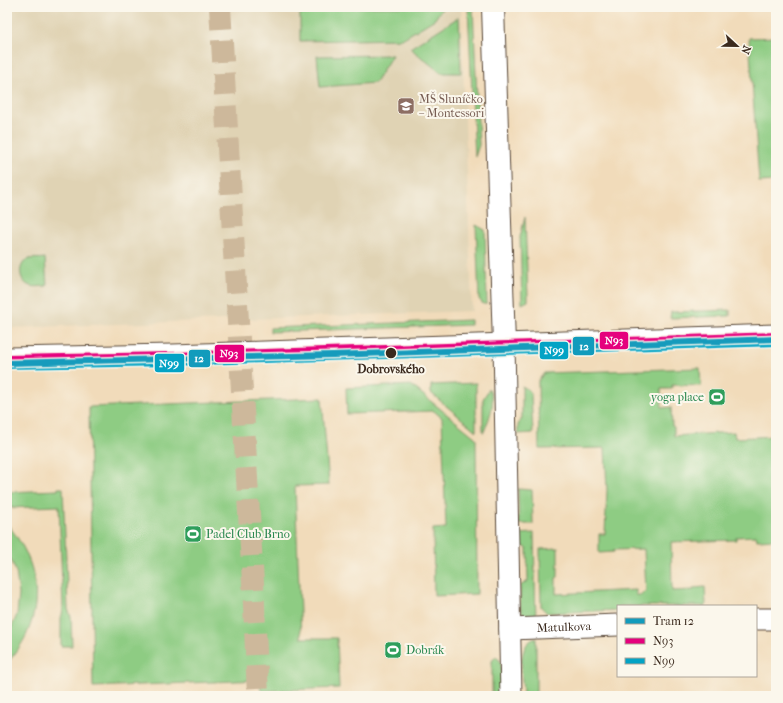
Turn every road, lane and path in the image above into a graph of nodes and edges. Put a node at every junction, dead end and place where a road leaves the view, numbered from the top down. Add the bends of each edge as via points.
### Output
1 (493, 7) edge
2 (776, 335) edge
3 (504, 344) junction
4 (7, 358) edge
5 (776, 618) edge
6 (757, 619) edge
7 (617, 624) edge
8 (510, 629) junction
9 (511, 696) edge

1 - 3 main road
2 - 3 street
3 - 4 street
3 - 8 street
5 - 6 street
7 - 8 street, Matulkova
8 - 9 street

